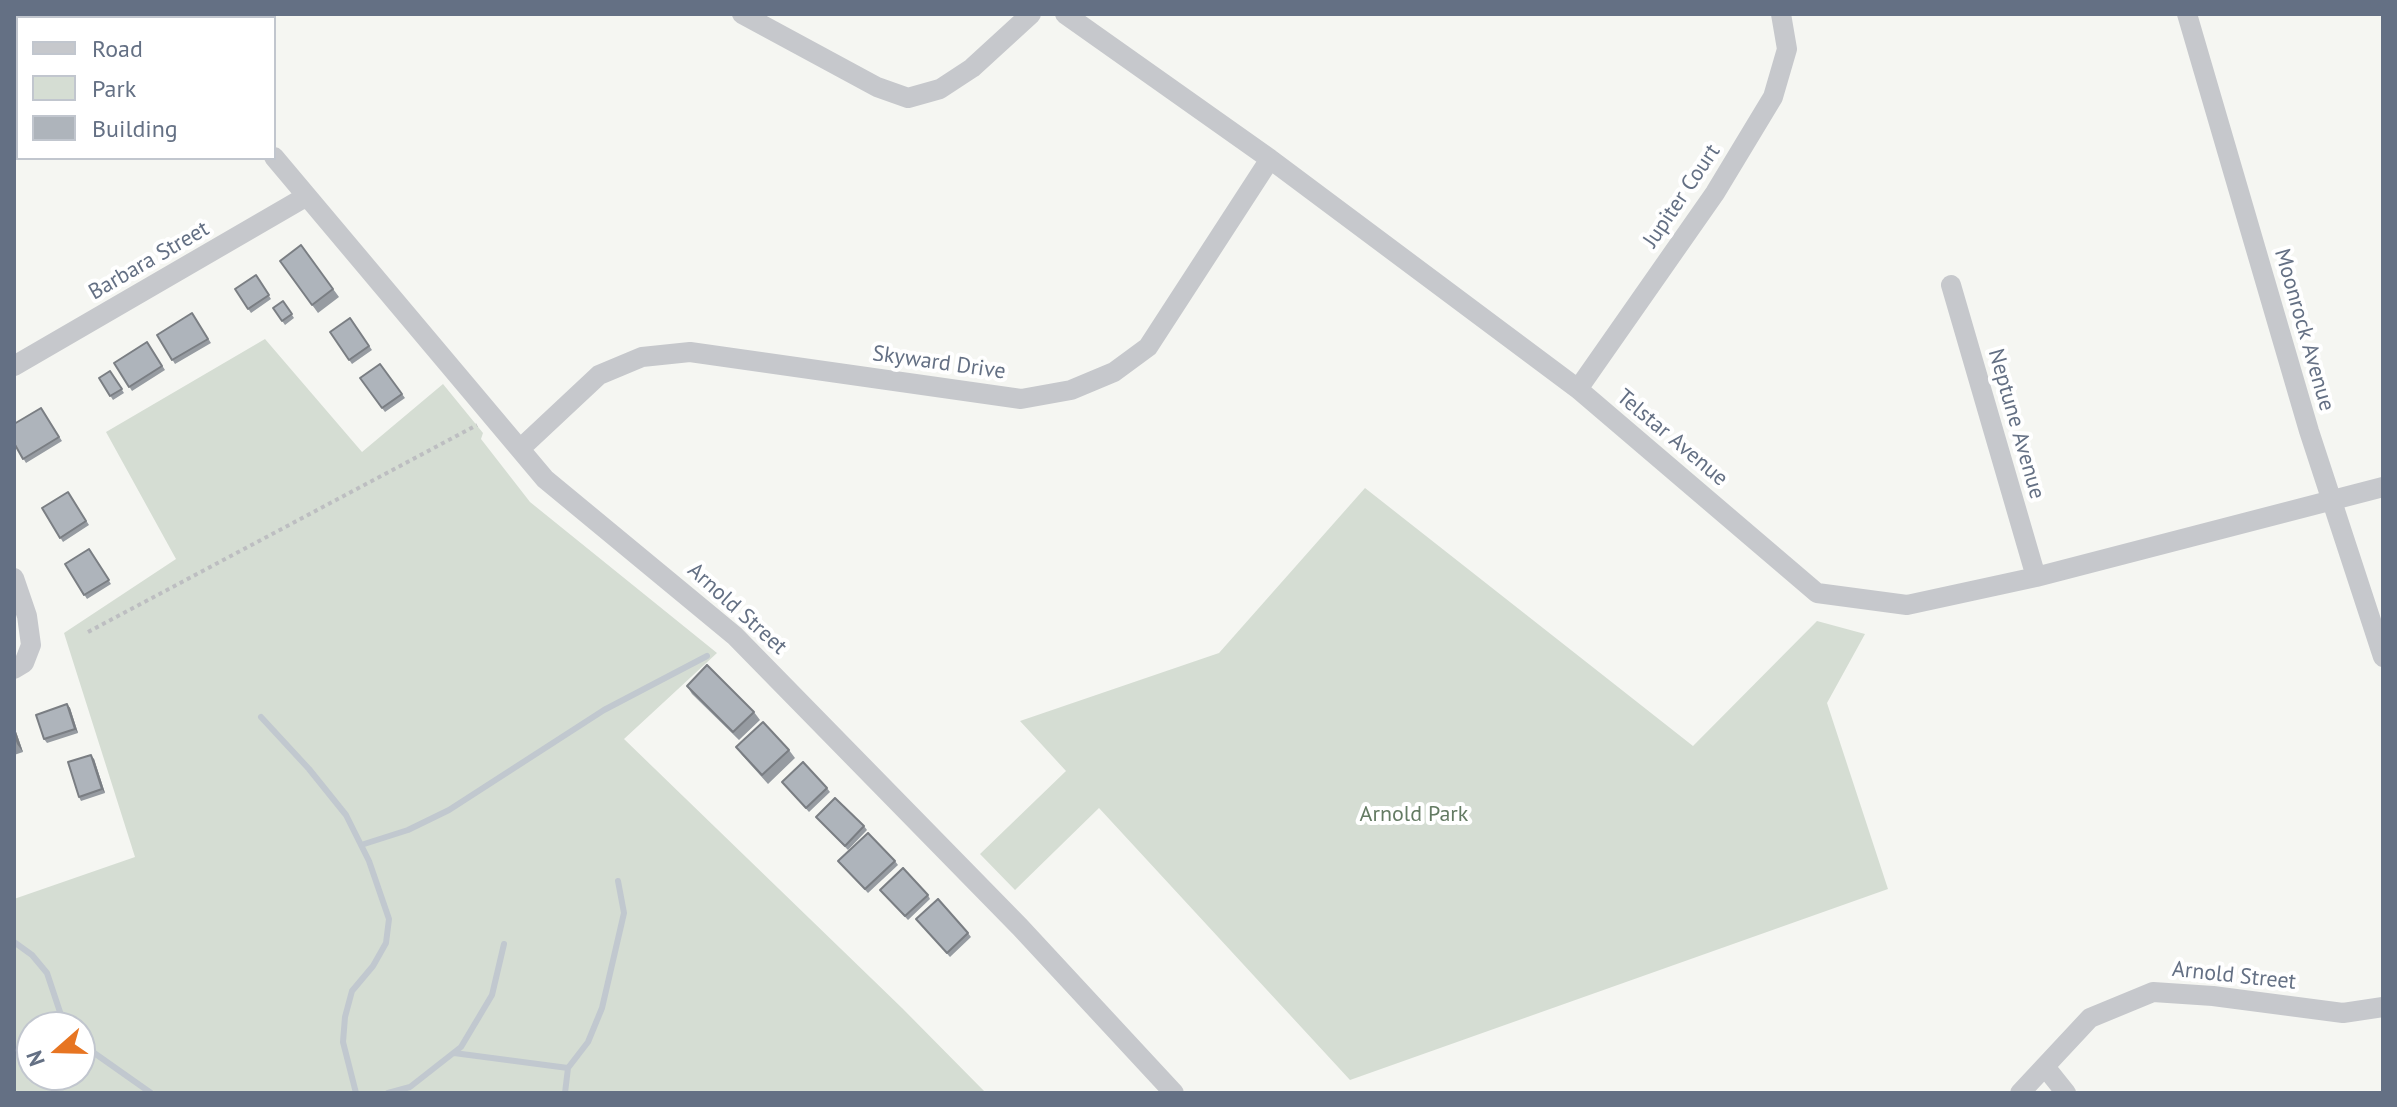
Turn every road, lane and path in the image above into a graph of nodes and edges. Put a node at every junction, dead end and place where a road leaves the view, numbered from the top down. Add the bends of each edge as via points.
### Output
1 (742, 14) edge
2 (1031, 14) edge
3 (1065, 14) edge
4 (1781, 14) edge
5 (2187, 14) edge
6 (276, 159) edge
7 (1270, 159) junction
8 (307, 196) junction
9 (1951, 285) dead end
10 (14, 366) edge
11 (1578, 389) junction
12 (494, 416) junction
13 (521, 448) junction
14 (2383, 487) edge
15 (2332, 500) junction
16 (2036, 577) junction
17 (14, 578) edge
18 (88, 632) dead end
19 (2383, 657) edge
20 (14, 669) edge
21 (2383, 1007) edge
22 (2046, 1068) junction
23 (1174, 1093) edge
24 (2020, 1093) edge
25 (2066, 1093) edge

1 - 2 street via 877,87 908,98 940,89 972,68
3 - 7 street, Telstar Avenue
4 - 11 street, Jupiter Court via 1787,49 1773,97 1715,193
5 - 15 street, Moonrock Avenue
6 - 8 street, Arnold Street
7 - 11 street, Telstar Avenue
7 - 13 street, Skyward Drive via 1148,347 1114,372 1071,390 1021,399 690,352 642,357 599,375
8 - 10 street, Barbara Street
8 - 12 street, Arnold Street
9 - 16 street, Neptune Avenue
11 - 16 street, Telstar Avenue via 1817,593 1907,605
12 - 13 street, Arnold Street
12 - 18 path
13 - 23 street, Arnold Street via 564,497 735,636
14 - 15 street, Telstar Avenue
15 - 16 street, Telstar Avenue
15 - 19 street, Moonrock Avenue
17 - 20 street via 31,645 24,663
21 - 22 street, Arnold Street via 2343,1013 2153,992 2090,1018
22 - 24 street, Arnold Street
22 - 25 street

